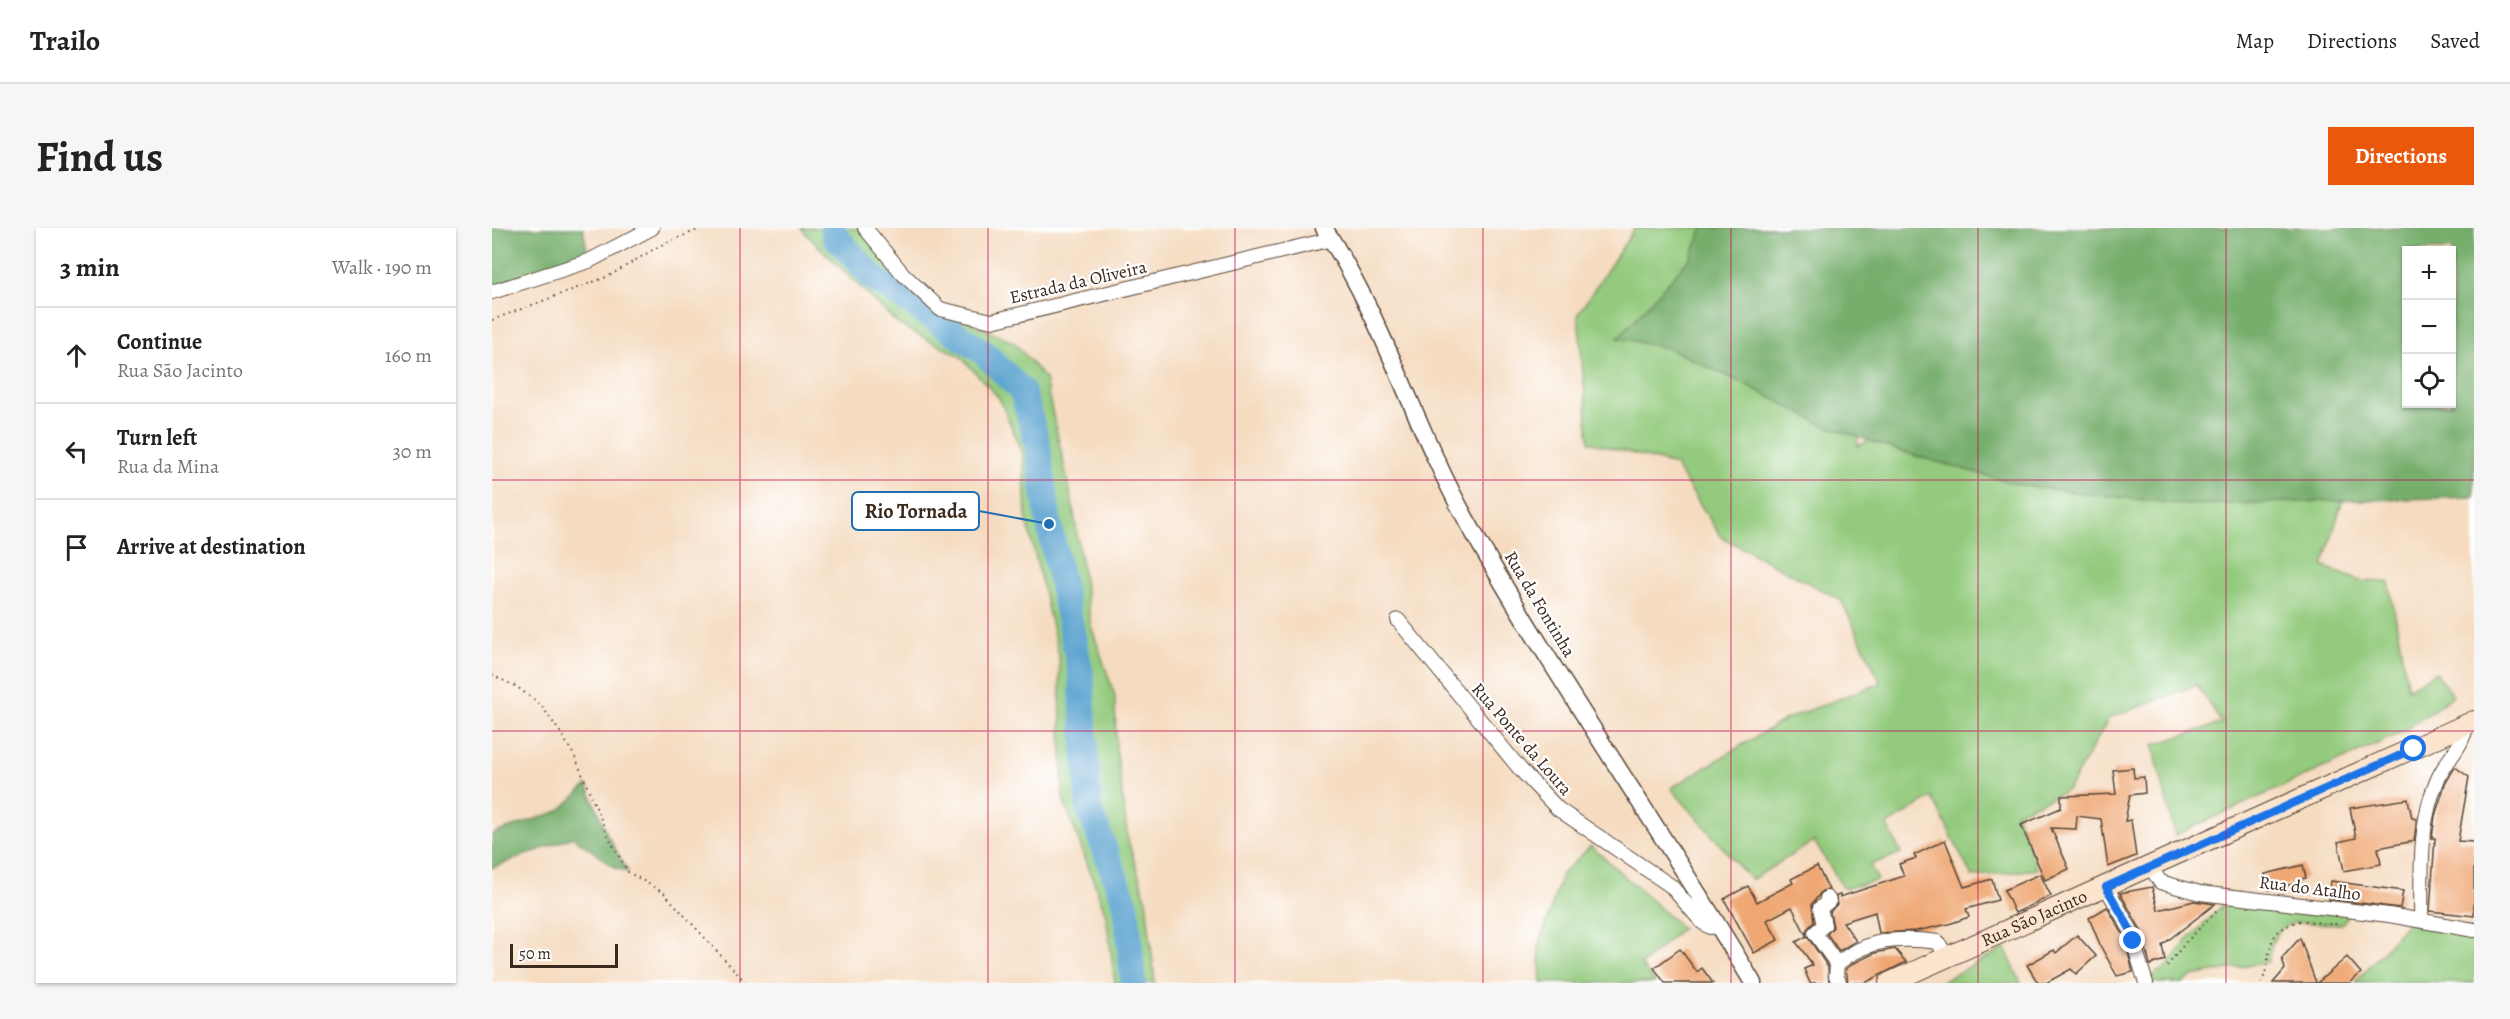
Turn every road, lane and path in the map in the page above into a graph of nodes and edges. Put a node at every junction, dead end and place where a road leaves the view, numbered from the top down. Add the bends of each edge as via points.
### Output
1 (652, 228) edge
2 (702, 228) edge
3 (865, 228) edge
4 (1328, 234) edge
5 (492, 292) edge
6 (492, 320) edge
7 (1398, 620) dead end
8 (492, 675) edge
9 (2470, 722) edge
10 (2151, 867) junction
11 (2106, 887) junction
12 (2231, 897) junction
13 (1827, 898) dead end
14 (2351, 911) junction
15 (2421, 920) junction
16 (1719, 926) junction
17 (2474, 930) edge
18 (1947, 957) junction
19 (1837, 964) junction
20 (2167, 966) dead end
21 (1839, 982) edge
22 (746, 983) edge
23 (1753, 983) edge
24 (1890, 983) edge
25 (2146, 983) edge
26 (2261, 983) edge

1 - 5 street via 589,261
2 - 6 path via 661,245 609,276
3 - 4 street, Estrada da Oliveira via 903,274 940,309 992,321
4 - 16 street, Rua da Fontinha via 1351,270 1467,521
7 - 16 street, Rua Ponte da Loura via 1520,769 1558,809 1671,886 1702,922 1710,927
8 - 22 path via 518,687 541,705 560,732 628,872 664,893
9 - 10 main road, Rua São Jacinto
9 - 15 street via 2464,740 2437,780 2425,817
10 - 11 main road, Rua São Jacinto
10 - 12 street, Rua do Atalho via 2160,882
11 - 18 main road, Rua São Jacinto
11 - 25 street via 2133,934
12 - 14 street, Rua do Atalho
12 - 20 path
13 - 19 street via 1829,901 1820,908 1824,925 1815,933
14 - 15 street, Rua do Atalho
14 - 26 path via 2342,924 2299,921 2282,929 2271,941
15 - 17 street, Rua do Atalho
16 - 23 street, Rua da Fontinha
18 - 19 street via 1938,942 1878,941 1854,951
18 - 24 main road, Rua São Jacinto
19 - 21 street

